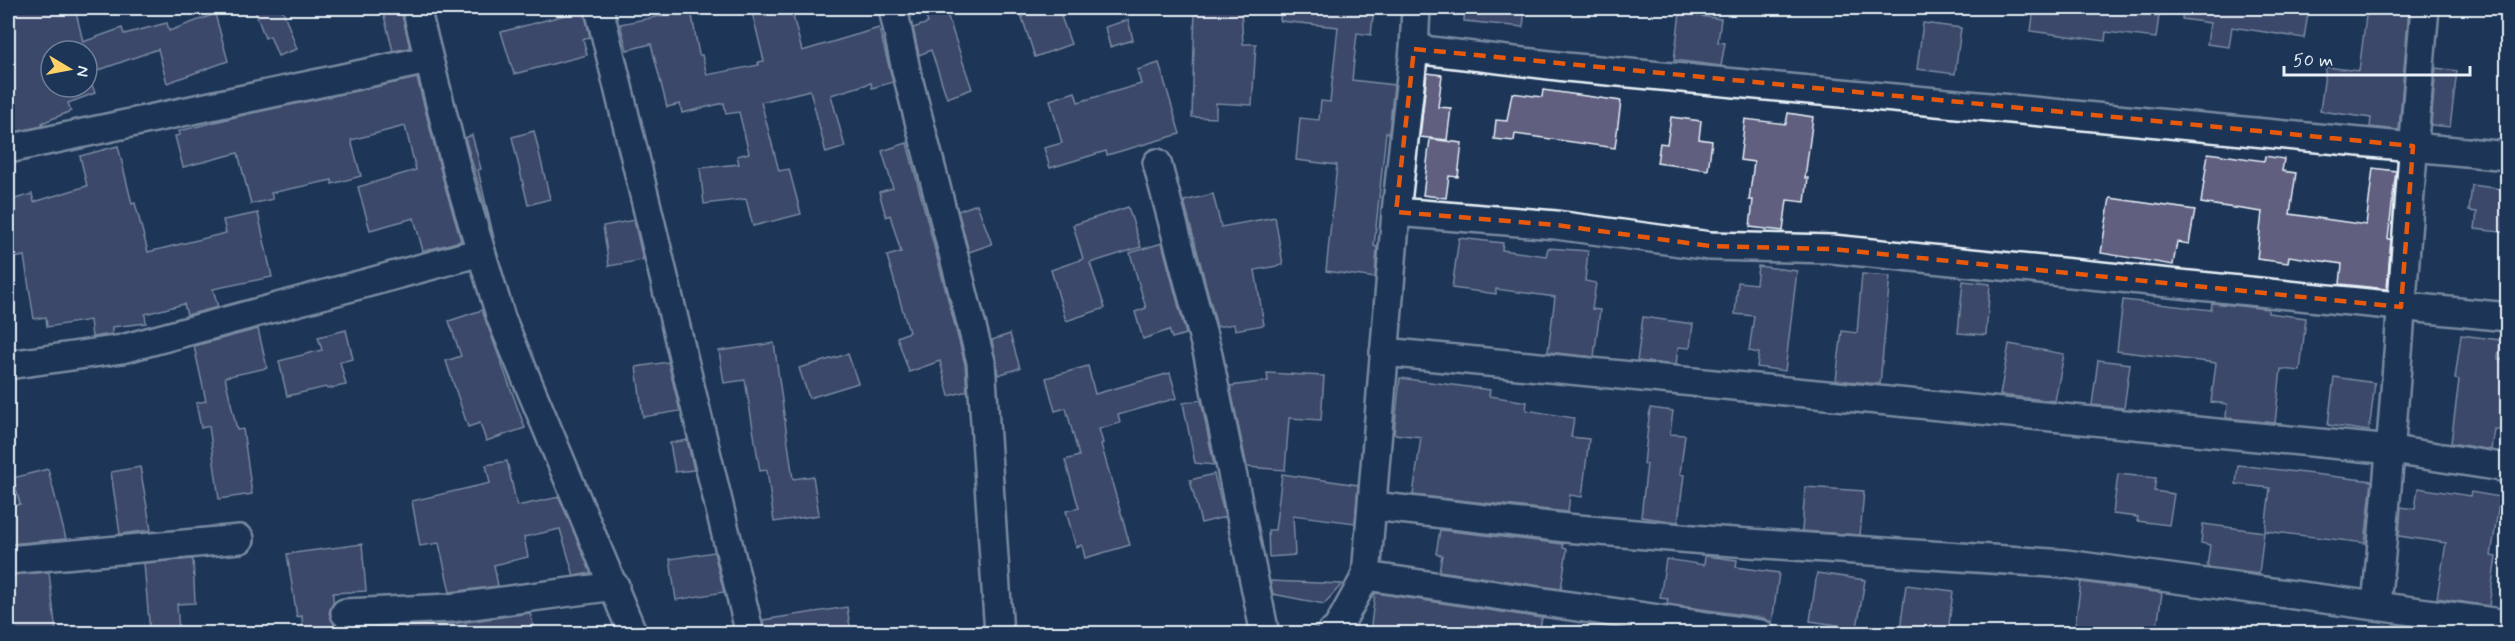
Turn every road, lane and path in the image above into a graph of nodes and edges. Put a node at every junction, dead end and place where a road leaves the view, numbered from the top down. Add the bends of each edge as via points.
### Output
1 (416, 8) edge
2 (599, 8) edge
3 (893, 8) edge
4 (1416, 8) edge
5 (2425, 8) edge
6 (1414, 49) junction
7 (428, 60) junction
8 (2413, 146) junction
9 (8, 149) edge
10 (2508, 156) edge
11 (1157, 162) dead end
12 (1396, 212) junction
13 (481, 252) junction
14 (2401, 307) junction
15 (2508, 317) edge
16 (1384, 352) junction
17 (8, 365) edge
18 (2392, 450) junction
19 (2508, 468) edge
20 (1373, 506) junction
21 (240, 539) dead end
22 (8, 560) edge
23 (1366, 576) junction
24 (615, 586) junction
25 (2376, 604) junction
26 (345, 613) dead end
27 (2508, 624) edge
28 (633, 633) edge
29 (750, 633) edge
30 (999, 633) edge
31 (1265, 633) edge
32 (1330, 633) edge
33 (1761, 633) edge

1 - 7 street
2 - 29 street
3 - 30 street via 981,362
4 - 6 street
5 - 8 street
6 - 8 street via 1566,67
6 - 12 street
7 - 9 street
7 - 13 street
8 - 10 street
8 - 14 street
11 - 31 street via 1208,355
12 - 14 street via 1556,225 1710,246 1832,249
12 - 16 street
13 - 17 street via 122,349
13 - 24 street via 501,318
14 - 15 street
14 - 18 street
16 - 18 street
16 - 20 street
18 - 19 street
18 - 25 street
20 - 23 street
20 - 25 street via 1704,540 2066,564
21 - 22 street
23 - 32 street via 1337,629
23 - 33 street
24 - 26 street via 450,608
24 - 28 street
25 - 27 street

